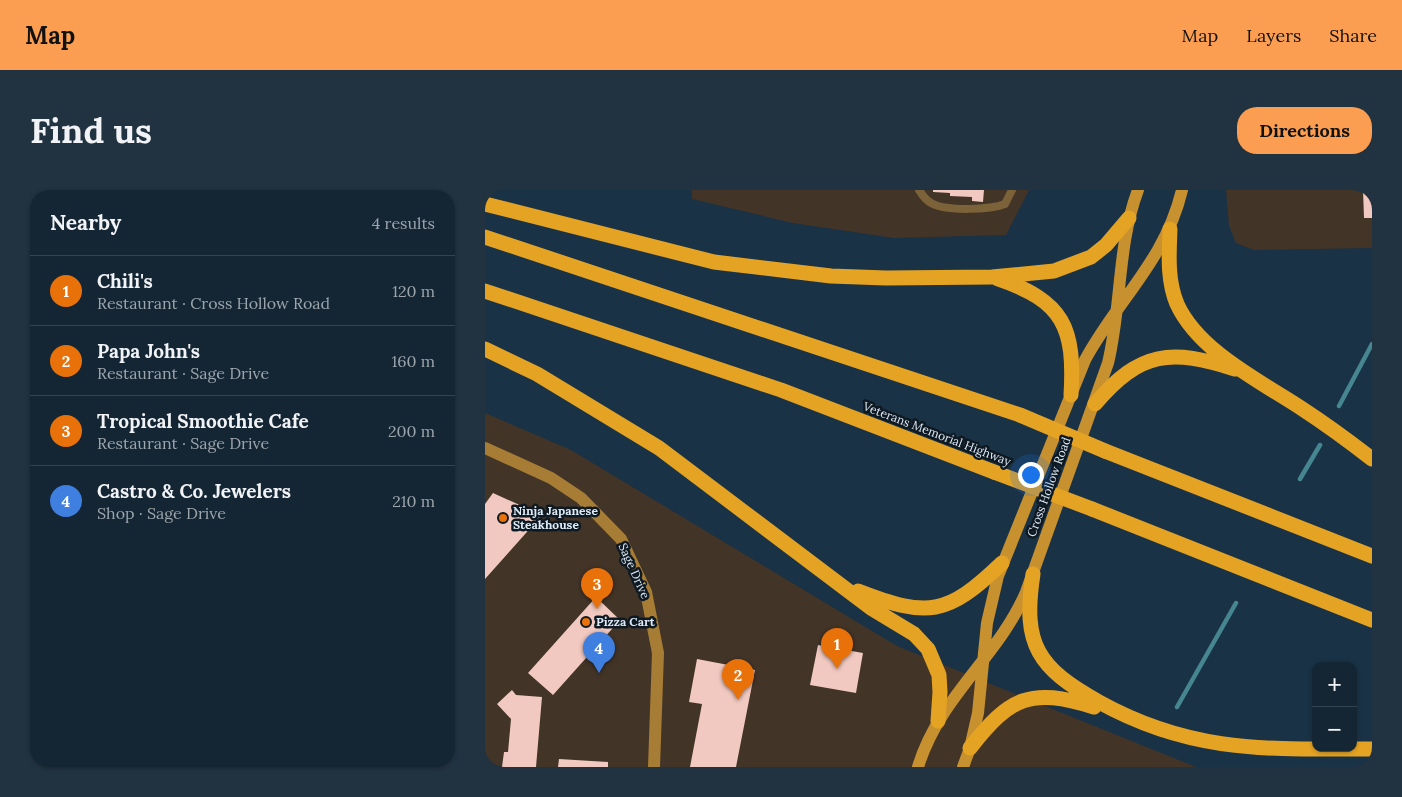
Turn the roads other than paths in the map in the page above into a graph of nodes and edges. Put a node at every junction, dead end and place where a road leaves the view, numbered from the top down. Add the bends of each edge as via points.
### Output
1 (919, 190) edge
2 (1012, 190) edge
3 (1138, 190) edge
4 (1182, 190) edge
5 (485, 204) edge
6 (1129, 218) junction
7 (1169, 229) junction
8 (485, 236) edge
9 (992, 277) junction
10 (485, 291) edge
11 (1116, 312) junction
12 (485, 349) edge
13 (1243, 372) junction
14 (1071, 394) junction
15 (1095, 404) junction
16 (485, 448) edge
17 (1372, 459) edge
18 (1372, 556) edge
19 (1002, 563) junction
20 (1033, 574) junction
21 (845, 586) junction
22 (1372, 620) edge
23 (982, 660) junction
24 (1127, 717) junction
25 (938, 721) junction
26 (970, 748) junction
27 (1372, 749) edge
28 (654, 767) edge
29 (919, 767) edge
30 (963, 767) edge

1 - 2 lane via 925,199 938,206 988,208 1005,204
3 - 6 main road, Cross Hollow Road
4 - 7 main road, Cross Hollow Road
5 - 9 highway via 714,262 840,276
6 - 9 highway via 1106,245 1079,263 1054,271
6 - 11 main road, Cross Hollow Road via 1121,256
7 - 11 main road, Cross Hollow Road via 1146,272
7 - 13 highway via 1170,277 1181,312 1199,335
8 - 18 highway, bridge via 1020,415
9 - 14 highway via 1031,292 1060,319 1071,345
10 - 22 highway, Veterans Memorial Highway, bridge via 781,390
11 - 14 main road, Cross Hollow Road via 1091,349
11 - 15 main road, Cross Hollow Road via 1110,357
12 - 21 highway via 537,374 659,448
13 - 15 highway via 1195,358 1164,357 1135,368
13 - 17 highway via 1304,410
14 - 19 main road, Cross Hollow Road
15 - 20 main road, Cross Hollow Road
16 - 28 main road, Sage Drive via 551,478 581,498 621,539 646,592 657,653
19 - 21 highway via 968,594 931,608 897,605
19 - 23 main road, Cross Hollow Road via 989,608
20 - 23 main road, Cross Hollow Road via 1013,618
20 - 24 highway via 1028,606 1030,625 1044,660 1067,684
21 - 25 highway via 871,608 904,626 928,650 940,684
23 - 25 main road, Cross Hollow Road
23 - 26 main road, Cross Hollow Road via 978,713
24 - 26 highway via 1064,698 1025,699 997,716
24 - 27 highway via 1174,734 1231,746
25 - 29 main road, Cross Hollow Road
26 - 30 main road, Cross Hollow Road

